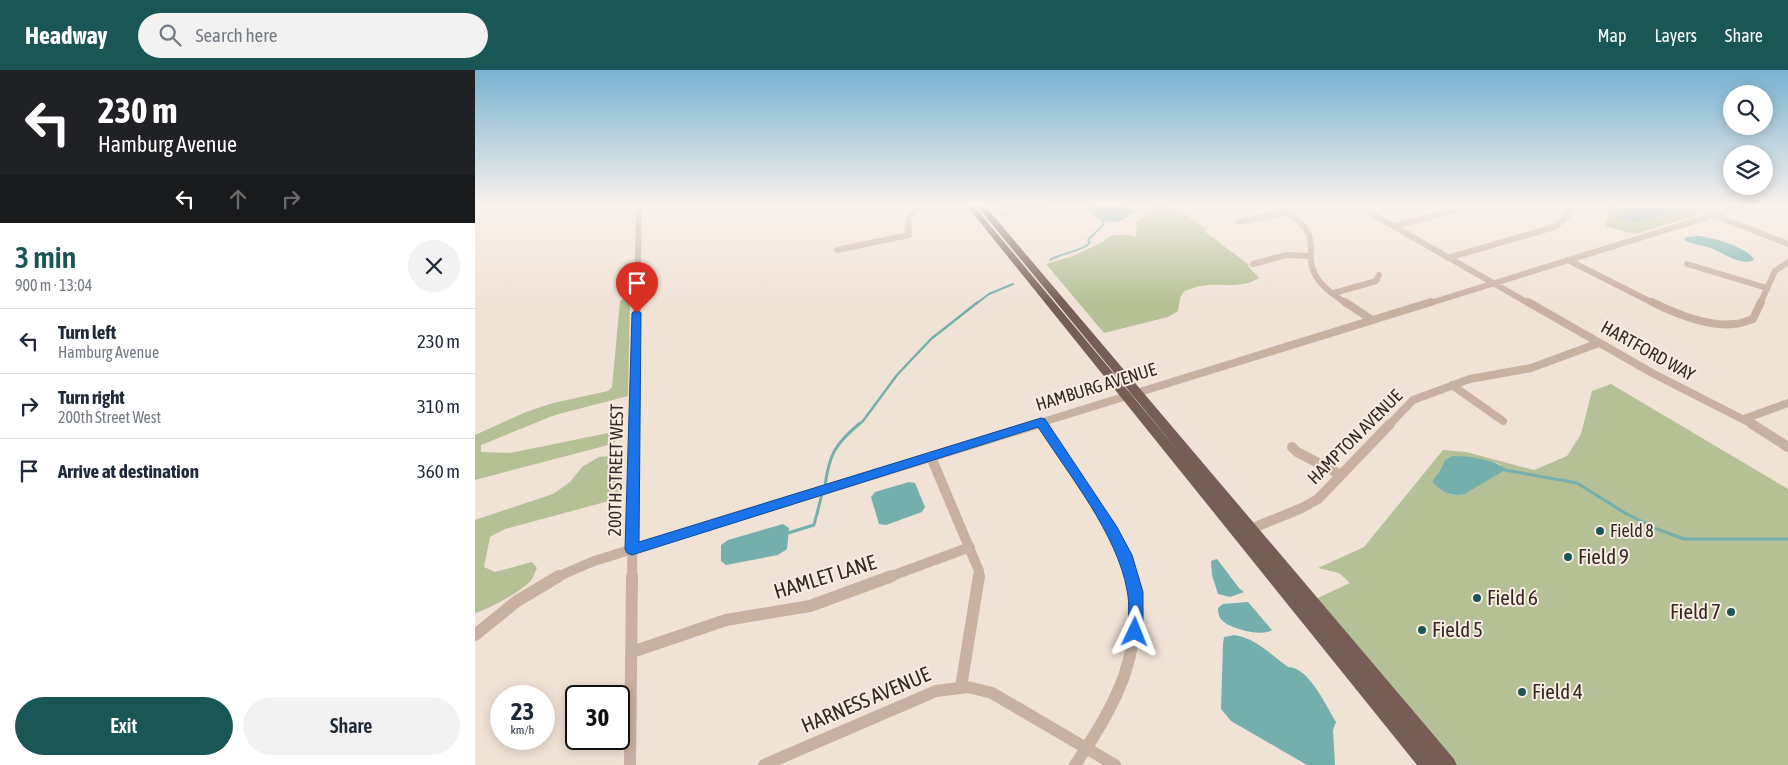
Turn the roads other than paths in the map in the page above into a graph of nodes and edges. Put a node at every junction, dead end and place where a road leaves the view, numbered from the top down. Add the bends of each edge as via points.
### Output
1 (638, 238) edge
2 (893, 238) edge
3 (999, 238) edge
4 (1007, 238) edge
5 (1311, 238) edge
6 (1415, 238) edge
7 (1515, 238) edge
8 (1638, 238) edge
9 (1774, 238) edge
10 (1788, 244) edge
11 (837, 250) dead end
12 (1311, 256) junction
13 (1449, 258) junction
14 (1568, 260) junction
15 (1788, 262) edge
16 (1253, 264) dead end
17 (1687, 264) dead end
18 (1379, 275) dead end
19 (1493, 283) junction
20 (1767, 288) junction
21 (1334, 293) junction
22 (1373, 320) junction
23 (1599, 343) junction
24 (1452, 385) junction
25 (1132, 394) junction
26 (1788, 403) edge
27 (1744, 420) junction
28 (1503, 421) dead end
29 (1041, 422) junction
30 (1293, 447) dead end
31 (1788, 447) edge
32 (931, 458) junction
33 (1341, 475) junction
34 (1253, 528) junction
35 (970, 547) junction
36 (632, 549) junction
37 (475, 636) edge
38 (632, 652) junction
39 (961, 687) junction
40 (1087, 748) junction
41 (630, 765) edge
42 (765, 765) edge
43 (1075, 765) edge
44 (1115, 765) edge
45 (1428, 765) edge
46 (1449, 765) edge

1 - 36 street, 200TH STREET WEST
2 - 11 street
3 - 25 main road
4 - 25 main road
5 - 12 street
6 - 13 street, HARTFORD WAY
7 - 13 street
8 - 14 street, HAMBURG AVENUE
9 - 10 street
12 - 16 street via 1286,256
12 - 21 street via 1314,274
13 - 19 street, HARTFORD WAY
14 - 19 street, HAMBURG AVENUE
14 - 20 street via 1674,312 1710,323 1734,325 1751,320
15 - 20 street via 1777,269
17 - 20 street
18 - 21 street via 1376,280
19 - 22 street, HAMBURG AVENUE
19 - 23 street, HARTFORD WAY
21 - 22 street
22 - 25 street, HAMBURG AVENUE
23 - 24 street, HAMPTON AVENUE via 1531,368 1476,377
23 - 27 street, HARTFORD WAY
24 - 28 street
24 - 33 street, HAMPTON AVENUE via 1409,403
25 - 29 street, HAMBURG AVENUE
25 - 34 main road
25 - 45 main road
26 - 27 street
27 - 31 street, HARTFORD WAY
29 - 32 street, HAMBURG AVENUE
29 - 40 street via 1120,543 1131,570 1135,592 1135,637 1127,672 1118,696
30 - 33 street
32 - 35 street
32 - 36 street, HAMBURG AVENUE
33 - 34 street, HAMPTON AVENUE via 1308,505
34 - 46 main road
35 - 38 street, HAMLET LANE via 810,606 726,620
35 - 39 street via 979,579
36 - 37 street, HAMBURG AVENUE via 552,578 519,598
36 - 38 street, 200TH STREET WEST
38 - 41 street, 200TH STREET WEST
39 - 40 street, HARNESS AVENUE via 992,693
39 - 42 street, HARNESS AVENUE via 940,689
40 - 43 street
40 - 44 street, HARNESS AVENUE

